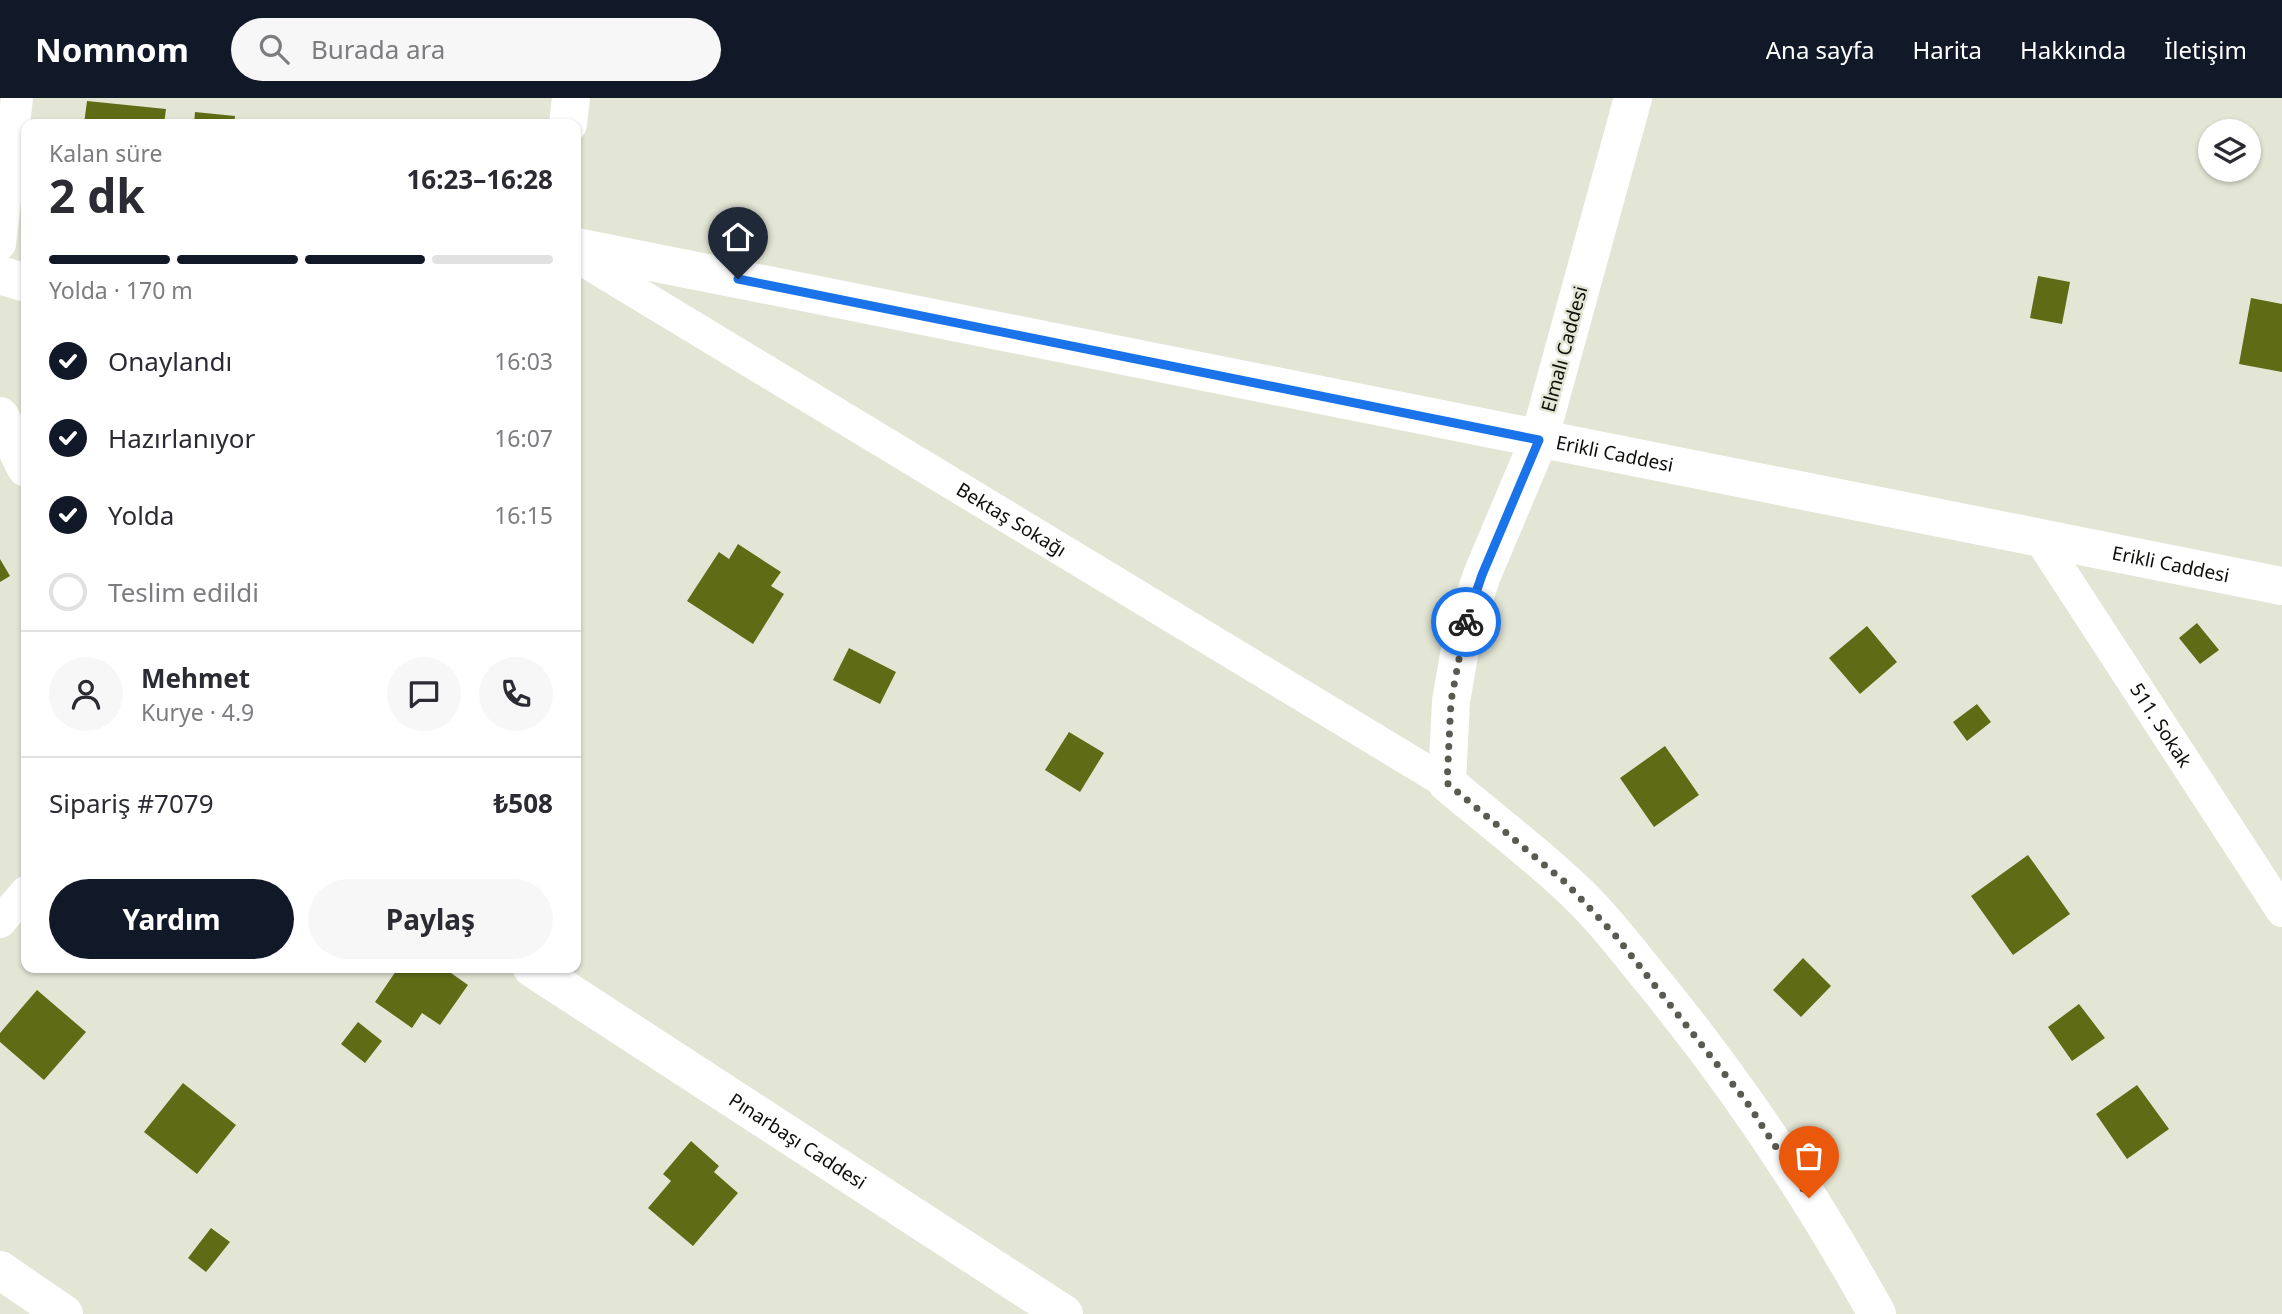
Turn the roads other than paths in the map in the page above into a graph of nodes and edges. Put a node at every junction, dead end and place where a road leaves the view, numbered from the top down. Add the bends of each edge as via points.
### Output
1 (17, 98) edge
2 (571, 98) edge
3 (1633, 98) edge
4 (569, 119) edge
5 (0, 244) edge
6 (581, 248) edge
7 (581, 259) edge
8 (0, 275) edge
9 (21, 281) edge
10 (0, 416) edge
11 (1539, 440) junction
12 (21, 458) edge
13 (2040, 539) junction
14 (2282, 586) edge
15 (1447, 783) junction
16 (21, 898) edge
17 (2282, 911) edge
18 (0, 922) edge
19 (540, 973) edge
20 (0, 1270) edge
21 (64, 1314) edge
22 (1064, 1314) edge
23 (1877, 1314) edge

1 - 5 street
2 - 4 street
3 - 11 street, Elmalı Caddesi
6 - 11 street, Erikli Caddesi
7 - 15 street, Bektaş Sokağı
8 - 9 street
10 - 12 street
11 - 13 street, Erikli Caddesi
11 - 15 street, Elmalı Caddesi via 1463,632 1451,701
13 - 14 street, Erikli Caddesi
13 - 17 street, 511. Sokak
15 - 23 street via 1566,883 1682,1016 1796,1176
16 - 18 street
19 - 22 street, Pınarbaşı Caddesi
20 - 21 street

